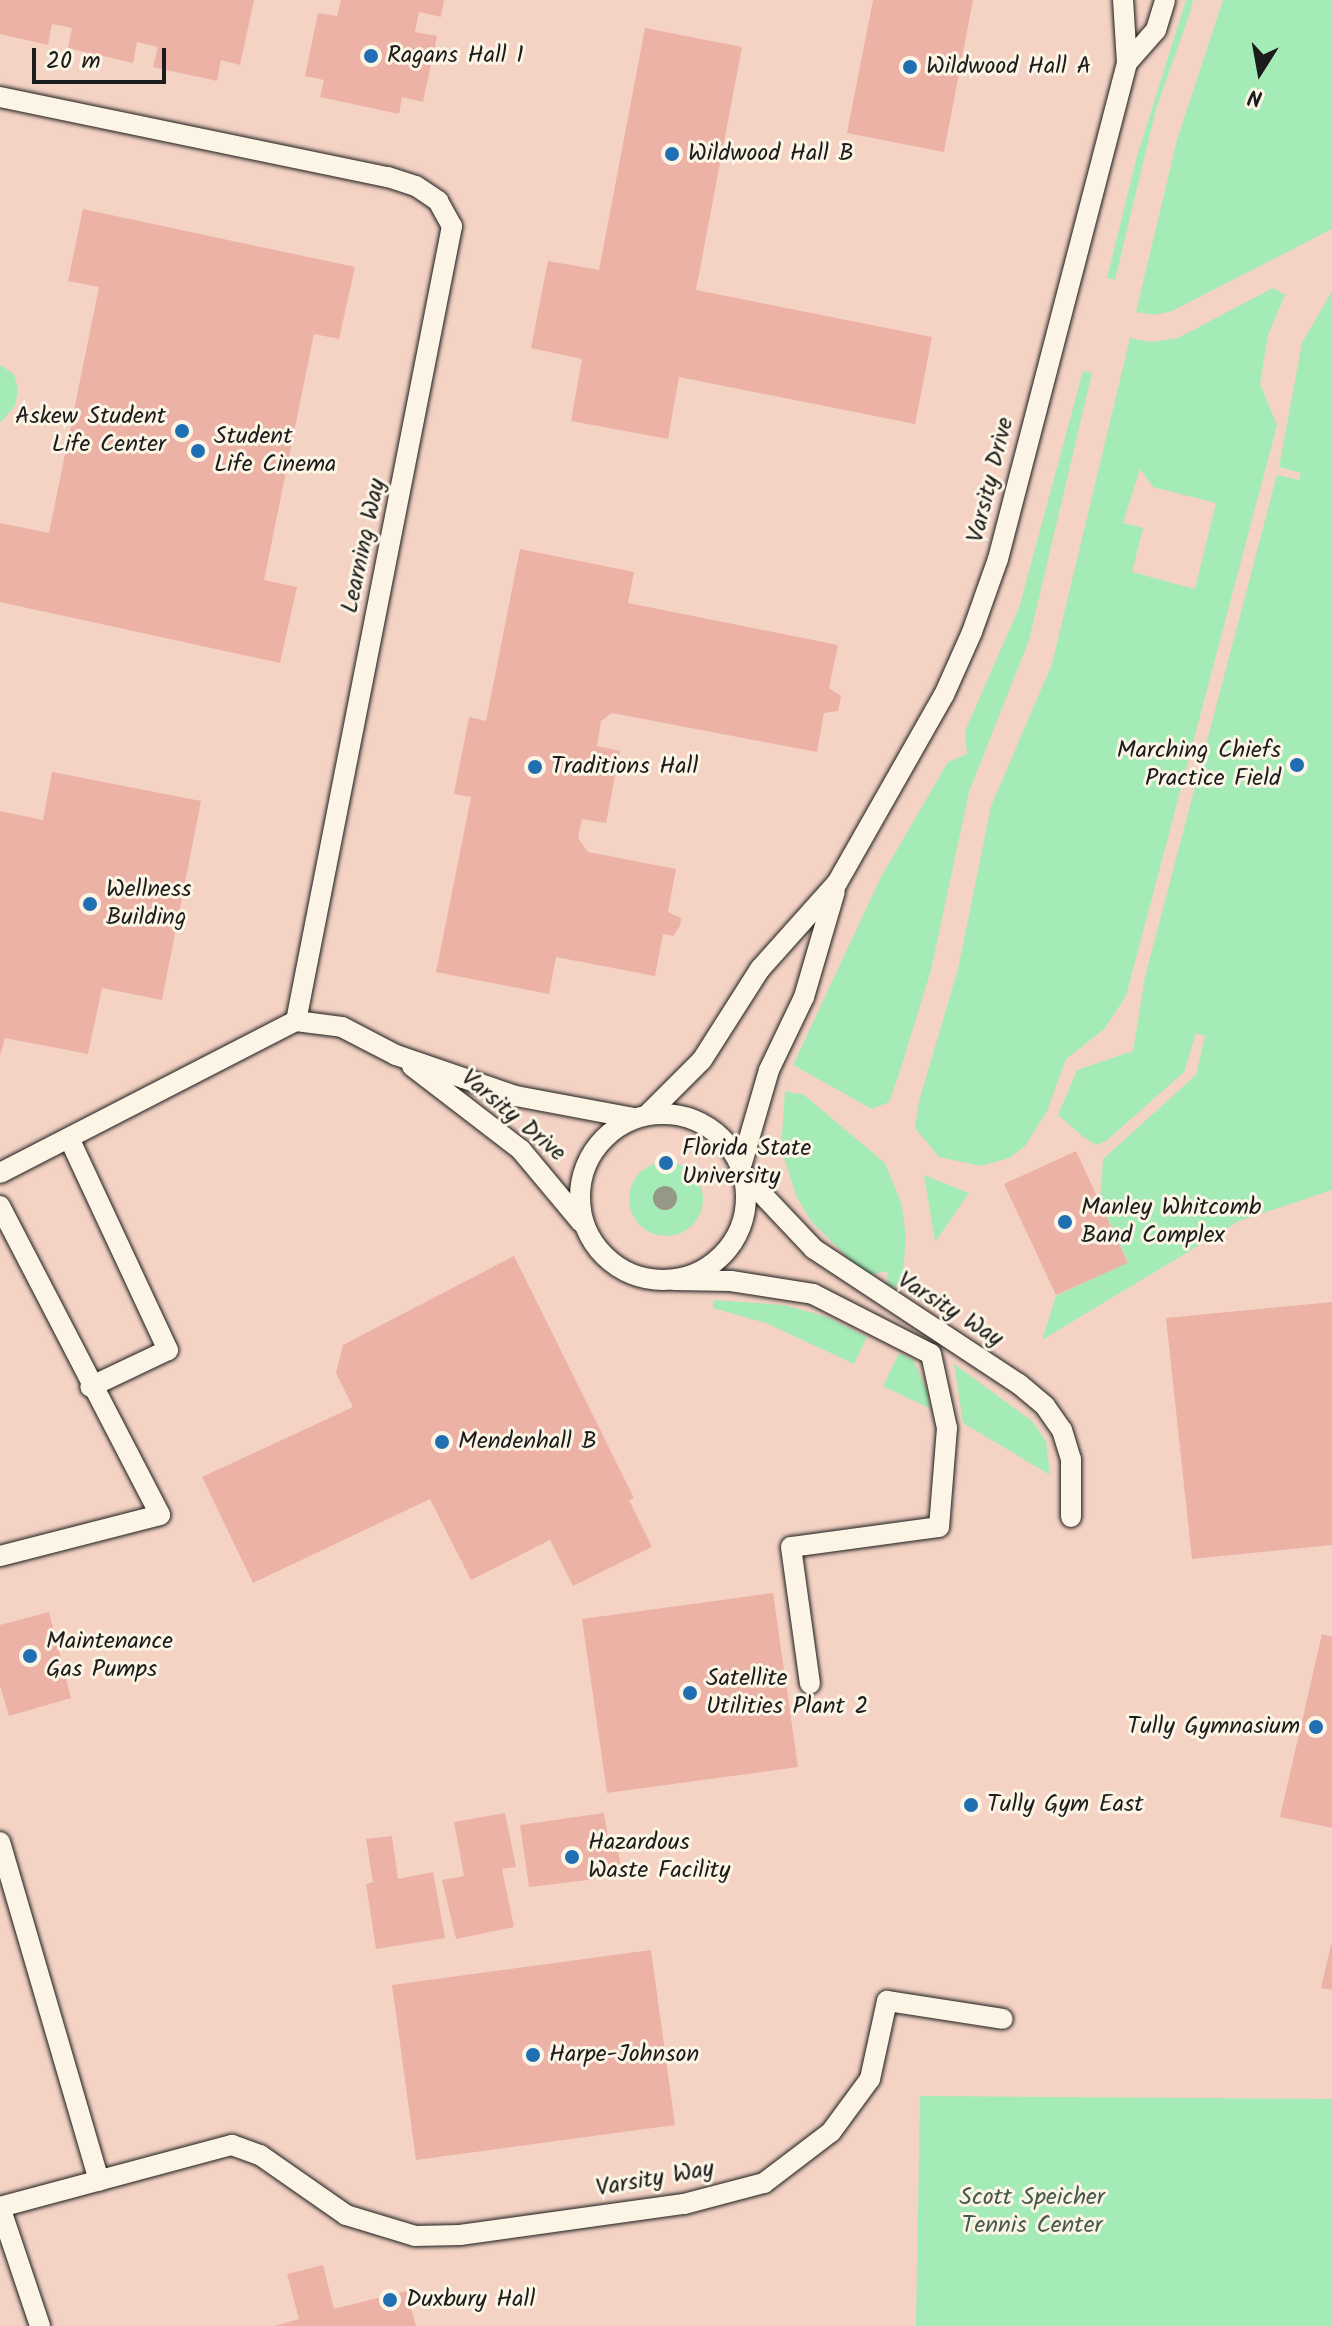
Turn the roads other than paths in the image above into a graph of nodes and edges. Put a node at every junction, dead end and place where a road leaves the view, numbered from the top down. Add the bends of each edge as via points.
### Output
1 (1123, 0) edge
2 (1165, 0) edge
3 (1127, 63) junction
4 (0, 97) edge
5 (837, 883) junction
6 (296, 1021) junction
7 (396, 1055) junction
8 (641, 1116) junction
9 (69, 1138) junction
10 (743, 1169) junction
11 (0, 1173) edge
12 (0, 1206) edge
13 (585, 1228) junction
14 (674, 1280) junction
15 (90, 1387) junction
16 (1071, 1517) dead end
17 (0, 1556) edge
18 (810, 1684) dead end
19 (0, 1842) edge
20 (1003, 2019) dead end
21 (99, 2181) junction
22 (0, 2207) edge
23 (40, 2326) edge

1 - 3 lane, Varsity Drive
2 - 3 lane, Varsity Drive via 1156,30
3 - 5 lane, Varsity Drive via 998,559 944,695
4 - 6 lane, Learning Way via 388,177 416,186 438,201 452,226
5 - 8 lane, Varsity Drive via 760,969 702,1060
5 - 10 lane, Varsity Drive via 804,997 769,1070
6 - 7 lane, Varsity Drive via 342,1027
6 - 9 lane
7 - 8 lane, Varsity Drive via 553,1106
7 - 13 lane, Varsity Drive via 521,1150
8 - 10 lane via 679,1115 707,1126
8 - 13 lane via 596,1146 584,1170 579,1199
9 - 11 lane
9 - 15 lane via 168,1350
10 - 14 lane via 747,1200 740,1230 722,1256 700,1272
10 - 16 lane, Varsity Way via 814,1249 1045,1406 1062,1430 1071,1459
12 - 15 lane
13 - 14 lane via 601,1253 624,1270
14 - 18 lane, Varsity Way via 731,1281 813,1294 931,1354 947,1428 939,1527 791,1547
15 - 17 lane via 160,1515
19 - 21 lane
20 - 21 lane, Varsity Way via 887,2001 870,2079 831,2132 764,2183 684,2204 460,2235 415,2236 346,2215 260,2155 232,2145
21 - 22 lane
22 - 23 lane

